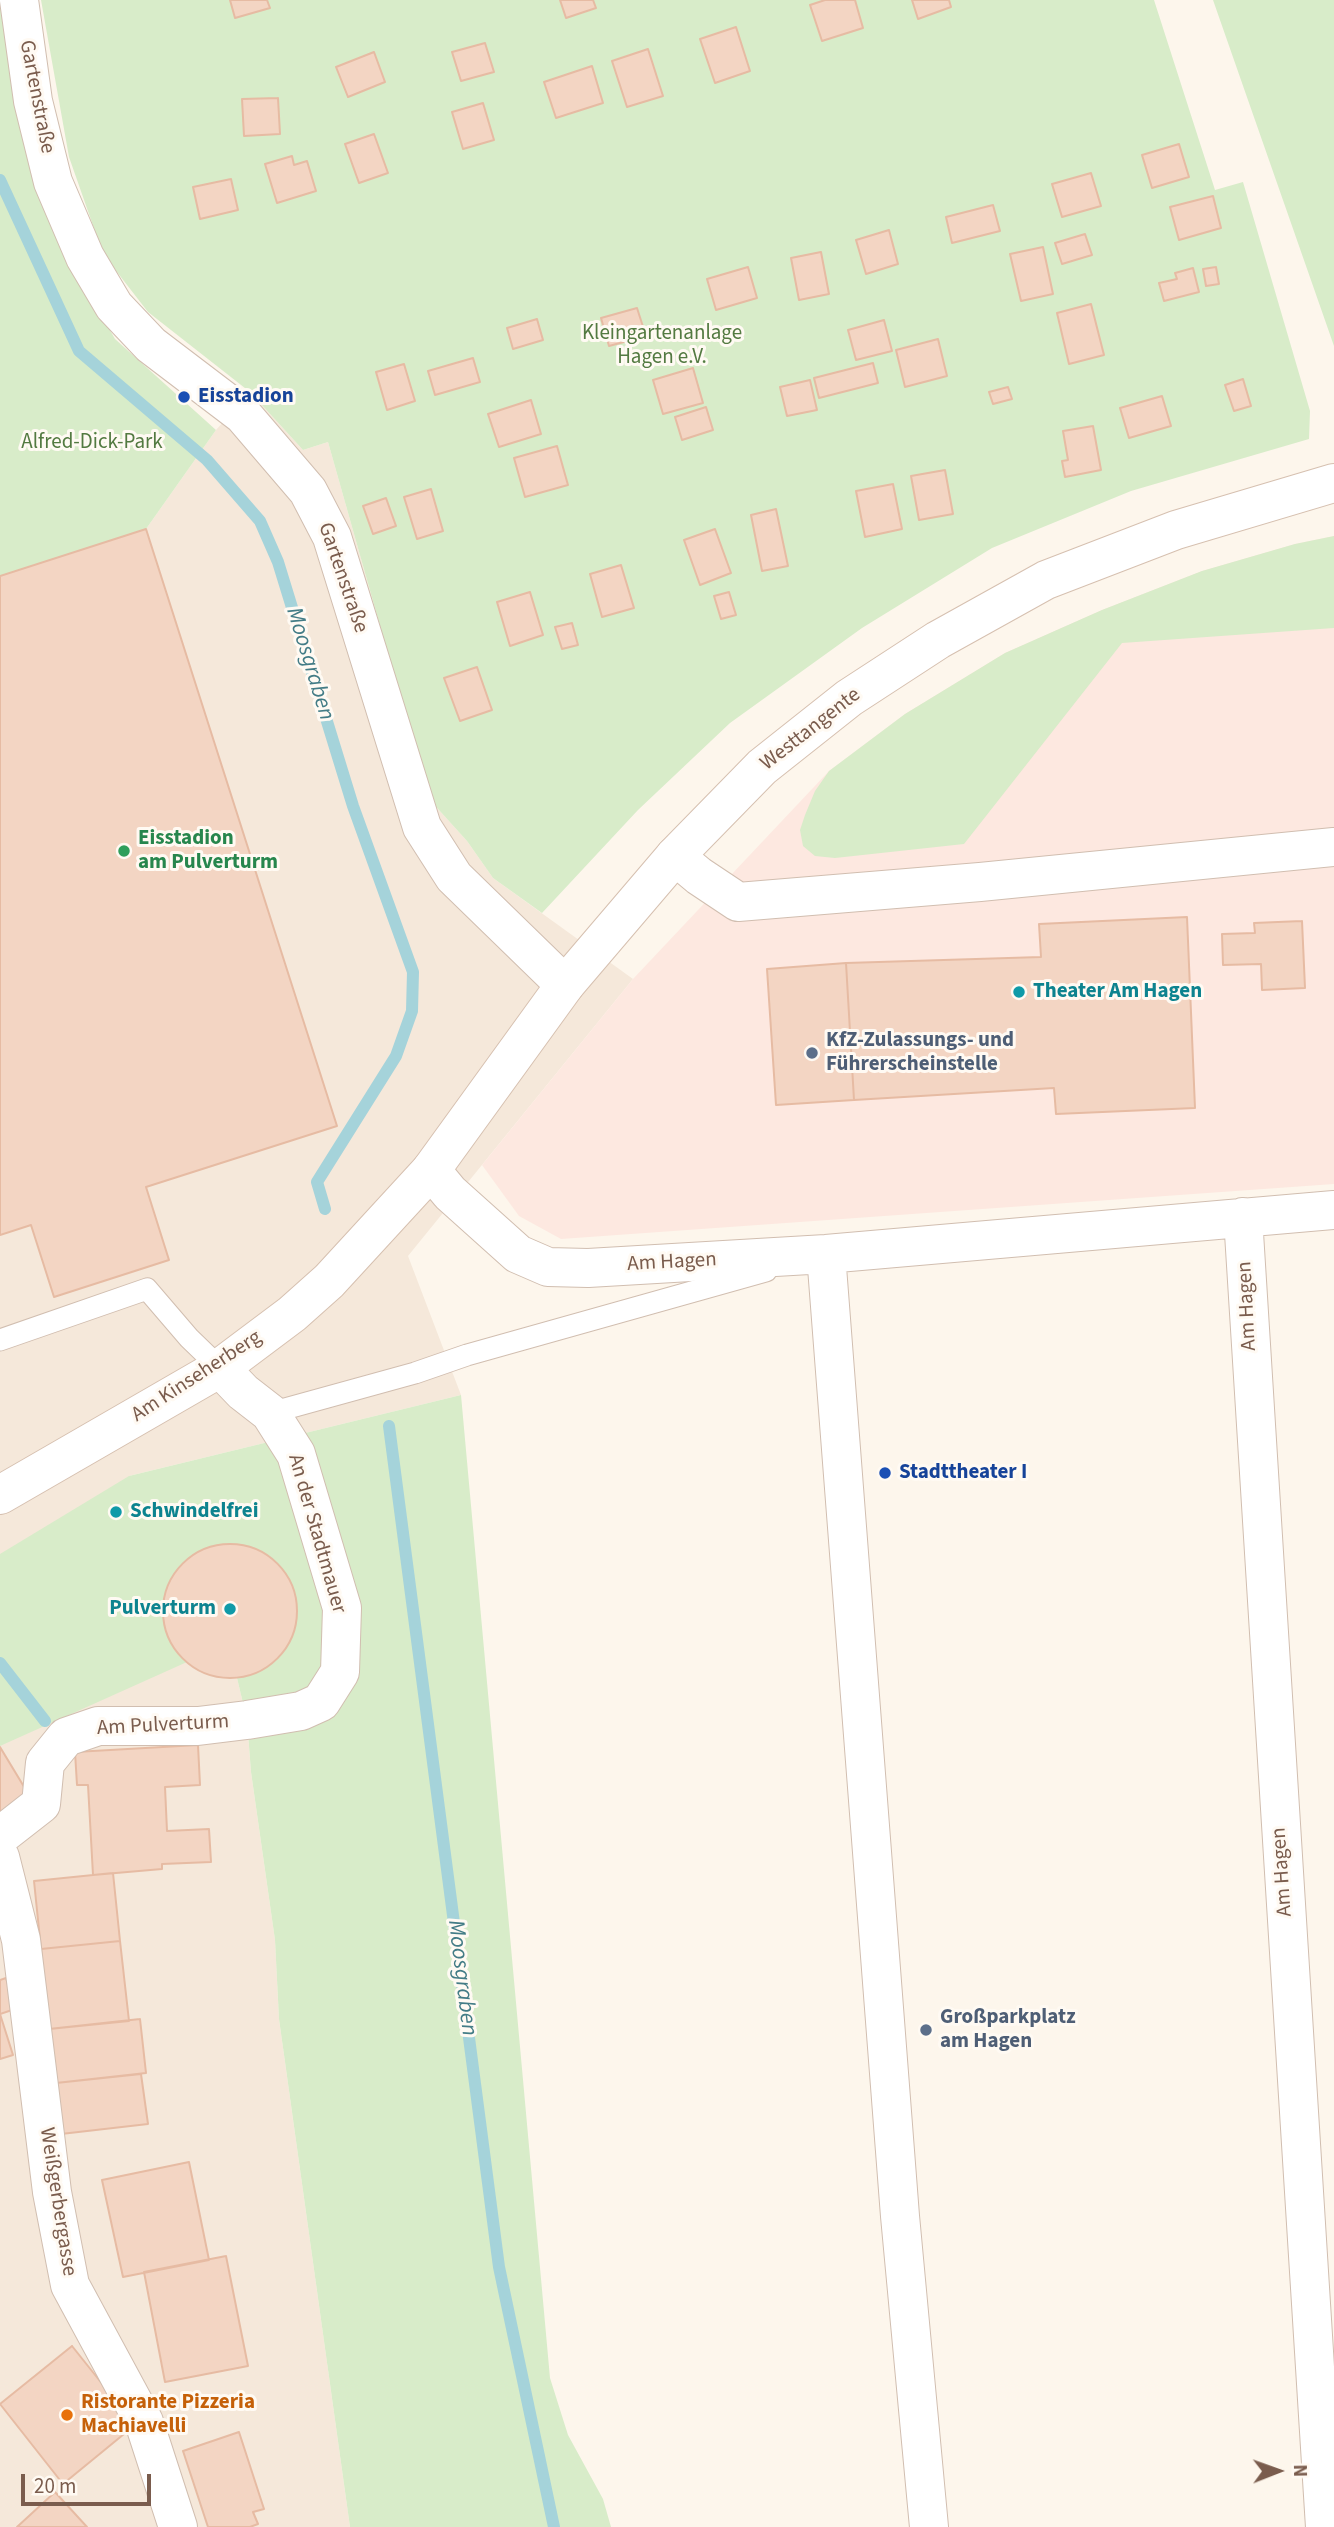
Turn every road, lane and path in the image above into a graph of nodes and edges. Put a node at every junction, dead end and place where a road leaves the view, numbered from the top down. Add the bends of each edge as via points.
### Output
1 (19, 0) edge
2 (1334, 483) edge
3 (1334, 846) edge
4 (675, 856) junction
5 (565, 985) junction
6 (431, 1170) junction
7 (1334, 1210) edge
8 (1243, 1217) junction
9 (825, 1254) junction
10 (0, 1340) edge
11 (220, 1368) junction
12 (270, 1413) junction
13 (0, 1495) edge
14 (301, 1711) joint
15 (0, 1836) edge
16 (0, 1857) edge
17 (178, 2527) edge
18 (929, 2527) edge
19 (1325, 2527) edge

1 - 5 street, Gartenstraße via 33,101 53,182 85,257 114,306 151,345 243,415 308,491 332,537 422,827 454,877
2 - 4 street, Westtangente via 1176,530 1046,580 938,640 849,698 762,767
3 - 4 street via 738,902
4 - 5 street, Westtangente
5 - 6 street, Westtangente
6 - 9 street, Am Hagen via 518,1254 548,1267
6 - 11 street, Am Kinseherberg via 329,1280
7 - 8 street, Am Hagen
8 - 9 street, Am Hagen
8 - 19 street, Am Hagen
9 - 12 lane
9 - 18 street via 900,2216
10 - 11 lane via 147,1289
11 - 12 street, An der Stadtmauer
11 - 13 street, Am Kinseherberg
12 - 14 street, An der Stadtmauer via 296,1454 342,1608 341,1672 321,1702
14 - 15 street, Am Pulverturm via 198,1726 98,1726 66,1737 45,1763 41,1804
16 - 17 street, Weißgerbergasse via 21,1940 52,2192 70,2285 144,2422

